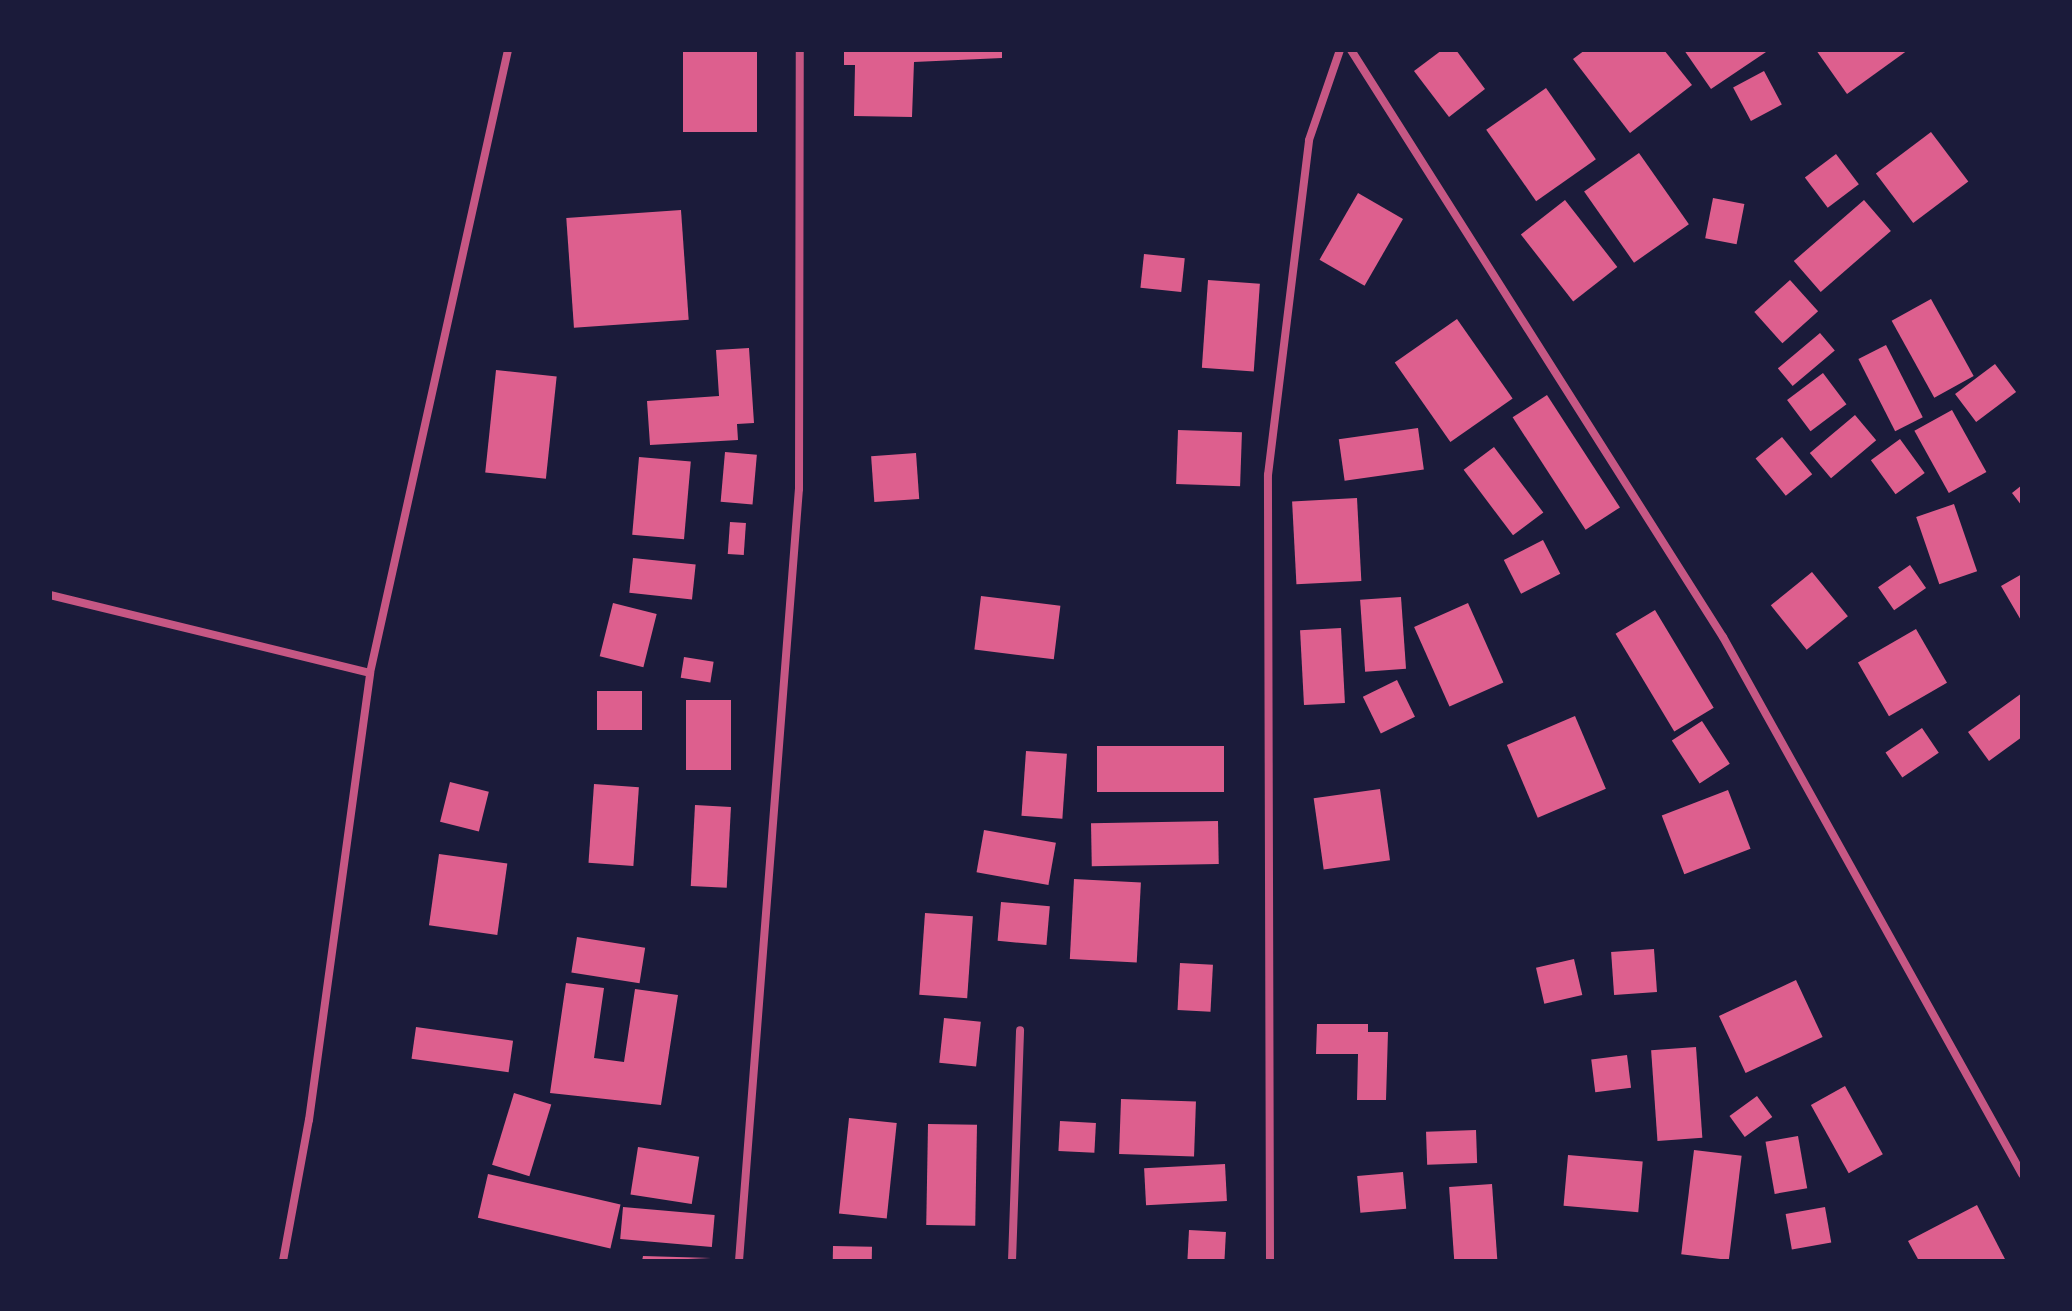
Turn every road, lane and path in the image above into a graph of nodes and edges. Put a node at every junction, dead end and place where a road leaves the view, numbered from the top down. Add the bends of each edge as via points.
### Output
1 (508, 50) edge
2 (800, 50) edge
3 (1340, 50) edge
4 (1351, 50) edge
5 (50, 595) edge
6 (370, 673) junction
7 (1020, 1030) dead end
8 (2022, 1174) edge
9 (283, 1261) edge
10 (739, 1261) edge
11 (1012, 1261) edge
12 (1270, 1261) edge

1 - 6 street
2 - 10 street via 799,489
3 - 12 street via 1309,140 1268,475
4 - 8 street via 1723,637
5 - 6 street
6 - 9 street via 309,1120
7 - 11 street

